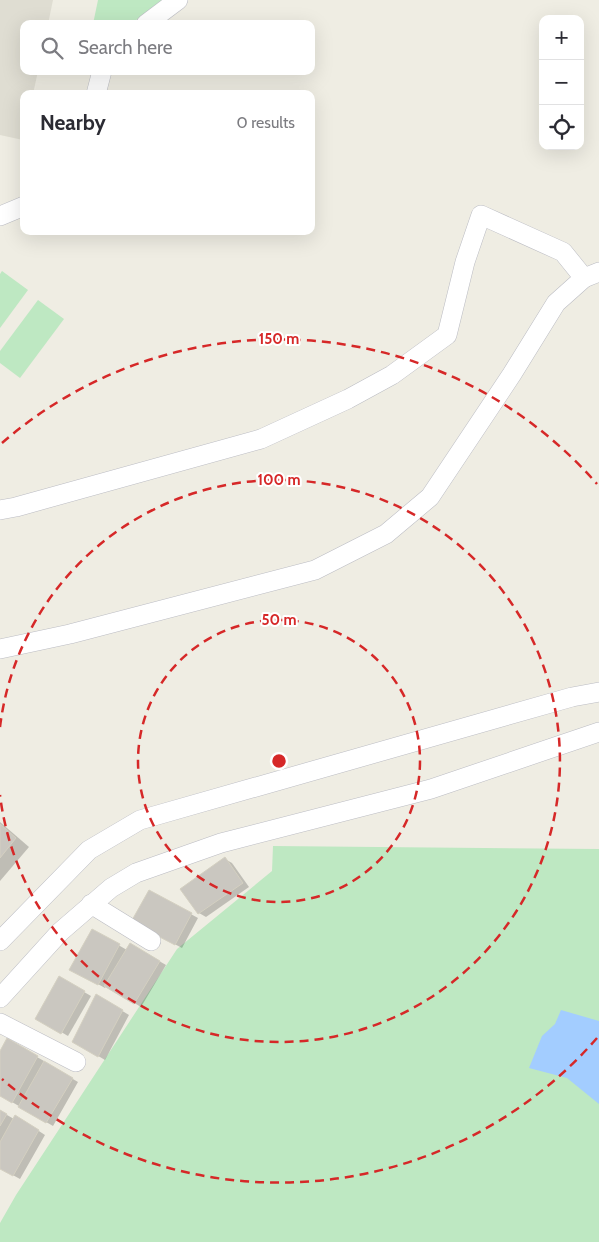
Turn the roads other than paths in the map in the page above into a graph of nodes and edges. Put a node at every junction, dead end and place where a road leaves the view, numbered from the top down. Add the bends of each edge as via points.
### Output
1 (178, 0) edge
2 (151, 20) edge
3 (101, 75) edge
4 (97, 90) edge
5 (20, 208) edge
6 (0, 216) edge
7 (591, 275) edge
8 (0, 510) edge
9 (1, 650) edge
10 (599, 692) edge
11 (599, 732) edge
12 (92, 904) junction
13 (0, 941) edge
14 (151, 942) dead end
15 (0, 998) edge
16 (0, 1023) edge
17 (76, 1062) dead end

1 - 2 street
3 - 4 street
5 - 6 street
7 - 8 street via 563,252 480,215 447,335 392,375 261,439
7 - 9 street via 556,303 430,497 386,534 315,570
10 - 13 street via 140,820 89,850
11 - 12 street via 431,790 220,843 136,873
12 - 14 street
12 - 15 street via 60,932
16 - 17 street

